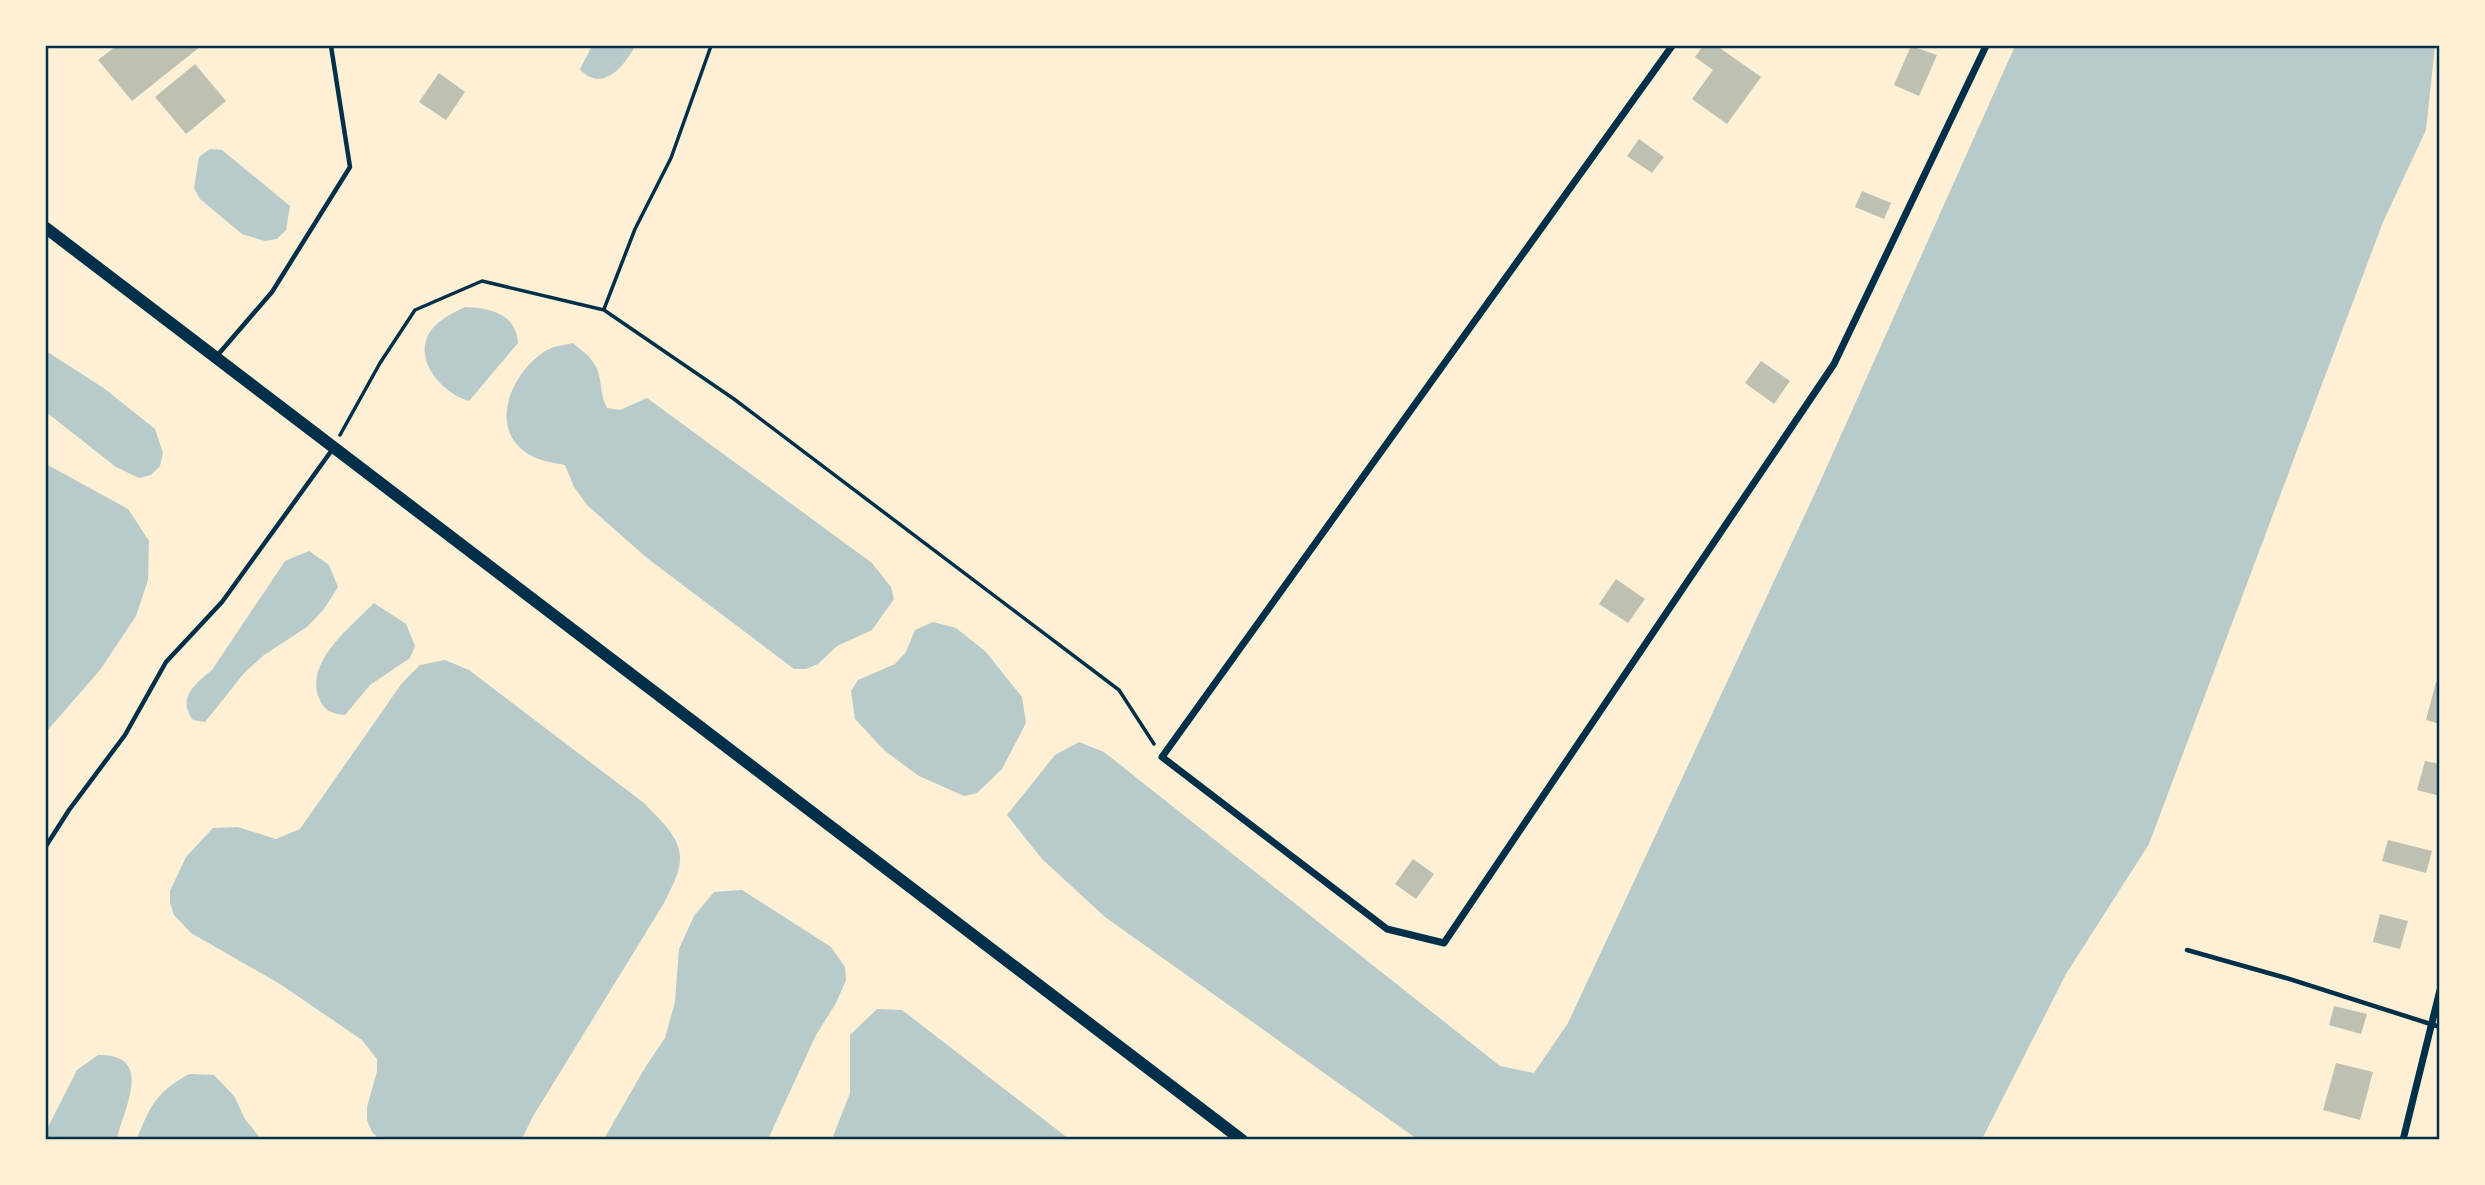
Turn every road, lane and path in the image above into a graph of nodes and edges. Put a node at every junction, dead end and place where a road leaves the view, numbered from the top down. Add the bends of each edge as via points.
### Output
1 (331, 46) edge
2 (711, 46) edge
3 (1672, 46) edge
4 (1986, 46) edge
5 (46, 228) edge
6 (604, 310) junction
7 (215, 358) junction
8 (332, 449) junction
9 (1162, 757) junction
10 (46, 846) edge
11 (2188, 950) dead end
12 (2440, 990) edge
13 (2435, 1025) edge
14 (1242, 1139) edge
15 (2403, 1139) edge

1 - 7 lane via 350,167 272,292
2 - 6 path via 671,158 635,229
3 - 9 street
4 - 9 street via 1834,364 1444,943 1387,929
5 - 7 main road
6 - 8 path via 482,281 415,310
6 - 9 path via 734,399 1119,690
7 - 8 main road
8 - 10 lane via 222,602 166,662 125,735
8 - 14 main road
11 - 13 lane
12 - 13 street
13 - 15 street

